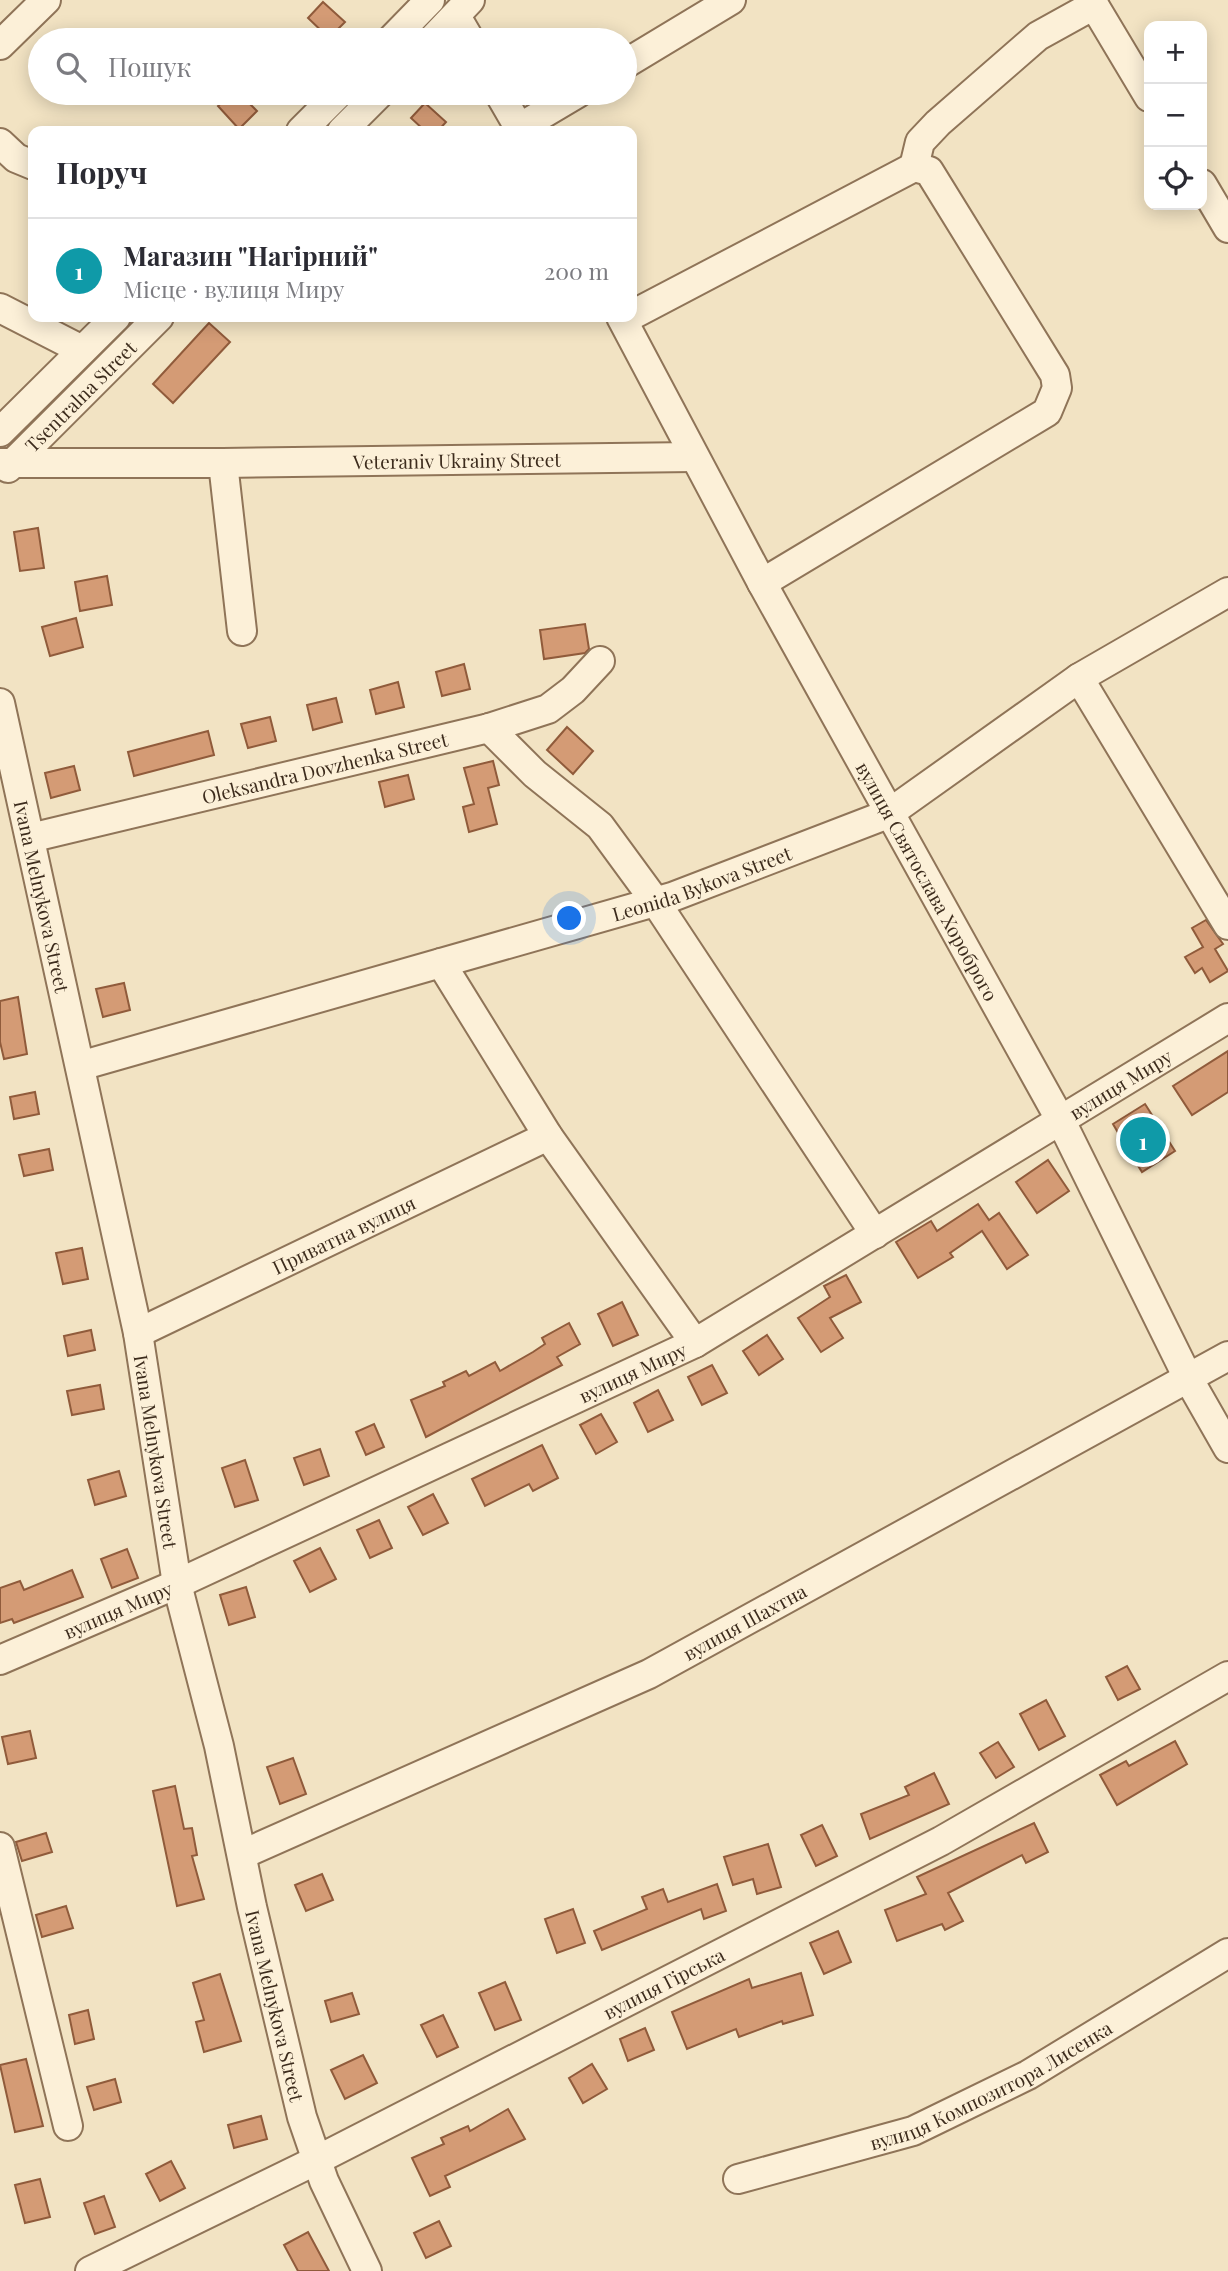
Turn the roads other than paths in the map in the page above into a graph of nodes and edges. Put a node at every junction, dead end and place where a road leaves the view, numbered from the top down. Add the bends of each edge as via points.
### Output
1 (46, 0) edge
2 (430, 0) edge
3 (731, 0) edge
4 (1092, 2) edge
5 (403, 28) edge
6 (0, 46) edge
7 (637, 57) edge
8 (1144, 89) edge
9 (327, 105) edge
10 (368, 105) edge
11 (506, 105) edge
12 (559, 105) edge
13 (306, 126) edge
14 (347, 126) edge
15 (518, 126) edge
16 (526, 126) edge
17 (0, 143) edge
18 (28, 163) edge
19 (914, 167) junction
20 (1207, 192) edge
21 (1228, 228) edge
22 (0, 308) edge
23 (637, 311) edge
24 (111, 322) edge
25 (154, 322) edge
26 (628, 322) edge
27 (82, 350) junction
28 (0, 432) edge
29 (694, 457) junction
30 (223, 463) junction
31 (5, 466) edge
32 (762, 583) junction
33 (1228, 592) edge
34 (242, 631) dead end
35 (600, 661) dead end
36 (1079, 678) junction
37 (0, 703) edge
38 (489, 728) junction
39 (888, 814) junction
40 (30, 838) junction
41 (655, 901) junction
42 (1228, 925) edge
43 (441, 963) junction
44 (1228, 1018) edge
45 (80, 1066) junction
46 (1061, 1121) junction
47 (548, 1136) junction
48 (875, 1234) junction
49 (138, 1333) junction
50 (695, 1343) junction
51 (1228, 1356) edge
52 (1188, 1378) junction
53 (1228, 1448) edge
54 (177, 1584) junction
55 (0, 1660) edge
56 (1228, 1676) edge
57 (0, 1847) edge
58 (243, 1854) junction
59 (1228, 1953) edge
60 (68, 2126) dead end
61 (317, 2160) junction
62 (738, 2179) dead end
63 (90, 2271) edge
64 (367, 2271) edge

1 - 6 street
2 - 5 street
3 - 7 street
4 - 8 street
4 - 19 street via 1038,36 938,123 920,142
9 - 13 street
10 - 14 street
11 - 15 street
12 - 16 street
17 - 18 street
19 - 23 street
19 - 32 street via 929,171 1055,375 1057,388 1047,412
20 - 21 street
22 - 27 street
24 - 27 street
25 - 31 street, Tsentralna Street
26 - 29 street, вулиця Святослава Хороброго
27 - 28 street
29 - 30 street, Veteraniv Ukrainy Street
29 - 32 street, вулиця Святослава Хороброго
30 - 31 street, Veteraniv Ukrainy Street
30 - 34 street
32 - 39 street, вулиця Святослава Хороброго
33 - 36 street, Leonida Bykova Street
35 - 38 street, Oleksandra Dovzhenka Street via 548,709
36 - 39 street, Leonida Bykova Street
36 - 42 street
37 - 40 street, Ivana Melnykova Street
38 - 40 street, Oleksandra Dovzhenka Street
38 - 41 street via 535,774 600,826
39 - 41 street, Leonida Bykova Street
39 - 46 street, вулиця Святослава Хороброго
40 - 45 street, Ivana Melnykova Street
41 - 43 street, Leonida Bykova Street
41 - 48 street
43 - 45 street, Leonida Bykova Street
43 - 47 street
44 - 46 street, вулиця Миру
45 - 49 street, Ivana Melnykova Street
46 - 48 street, вулиця Миру
46 - 52 street, вулиця Святослава Хороброго
47 - 49 street, Приватна вулиця
47 - 50 street
48 - 50 street, вулиця Миру
49 - 54 street, Ivana Melnykova Street
50 - 54 street, вулиця Миру
51 - 52 street, вулиця Шахтна
52 - 53 street, вулиця Святослава Хороброго
52 - 58 street, вулиця Шахтна via 649,1674
54 - 55 street, вулиця Миру
54 - 58 street, Ivana Melnykova Street
56 - 61 street, вулиця Гірська via 941,1841
57 - 60 street
58 - 61 street, Ivana Melnykova Street via 279,2024
59 - 62 street, вулиця Композитора Лисенка via 1028,2075 914,2132
61 - 63 street, вулиця Гірська
61 - 64 street, Ivana Melnykova Street

